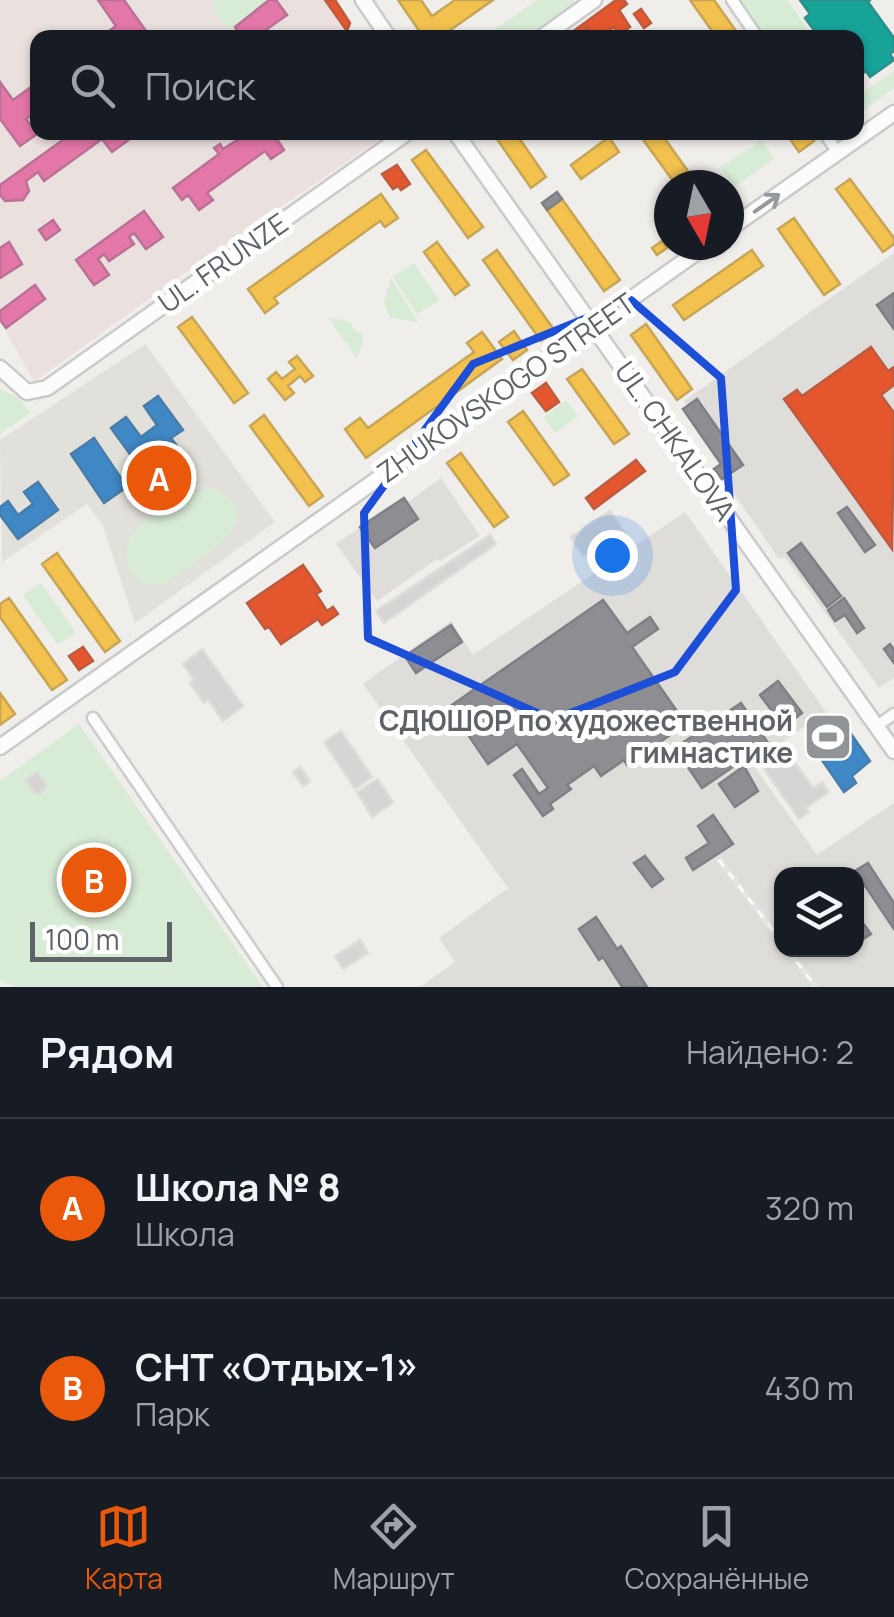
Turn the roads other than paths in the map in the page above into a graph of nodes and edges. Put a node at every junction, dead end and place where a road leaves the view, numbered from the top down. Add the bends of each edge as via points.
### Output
1 (364, 0) edge
2 (594, 0) edge
3 (732, 0) edge
4 (384, 30) edge
5 (552, 30) edge
6 (753, 30) edge
7 (894, 113) edge
8 (864, 134) edge
9 (397, 140) edge
10 (461, 140) edge
11 (830, 140) edge
12 (855, 140) edge
13 (838, 152) junction
14 (744, 219) edge
15 (686, 260) edge
16 (594, 325) junction
17 (0, 368) edge
18 (894, 714) edge
19 (93, 718) dead end
20 (877, 726) junction
21 (0, 747) edge
22 (894, 751) edge
23 (277, 987) edge

1 - 4 street
2 - 5 street
3 - 6 street
7 - 8 street
9 - 17 street, UL. FRUNZE via 38,392 19,388
10 - 16 street, UL. CHKALOVA
11 - 13 street
12 - 13 street
14 -> 13 street
15 - 16 street, ZHUKOVSKOGO STREET
16 - 20 street, UL. CHKALOVA
16 - 21 street, ZHUKOVSKOGO STREET
18 - 20 street
19 - 23 street
20 - 22 street, UL. CHKALOVA

